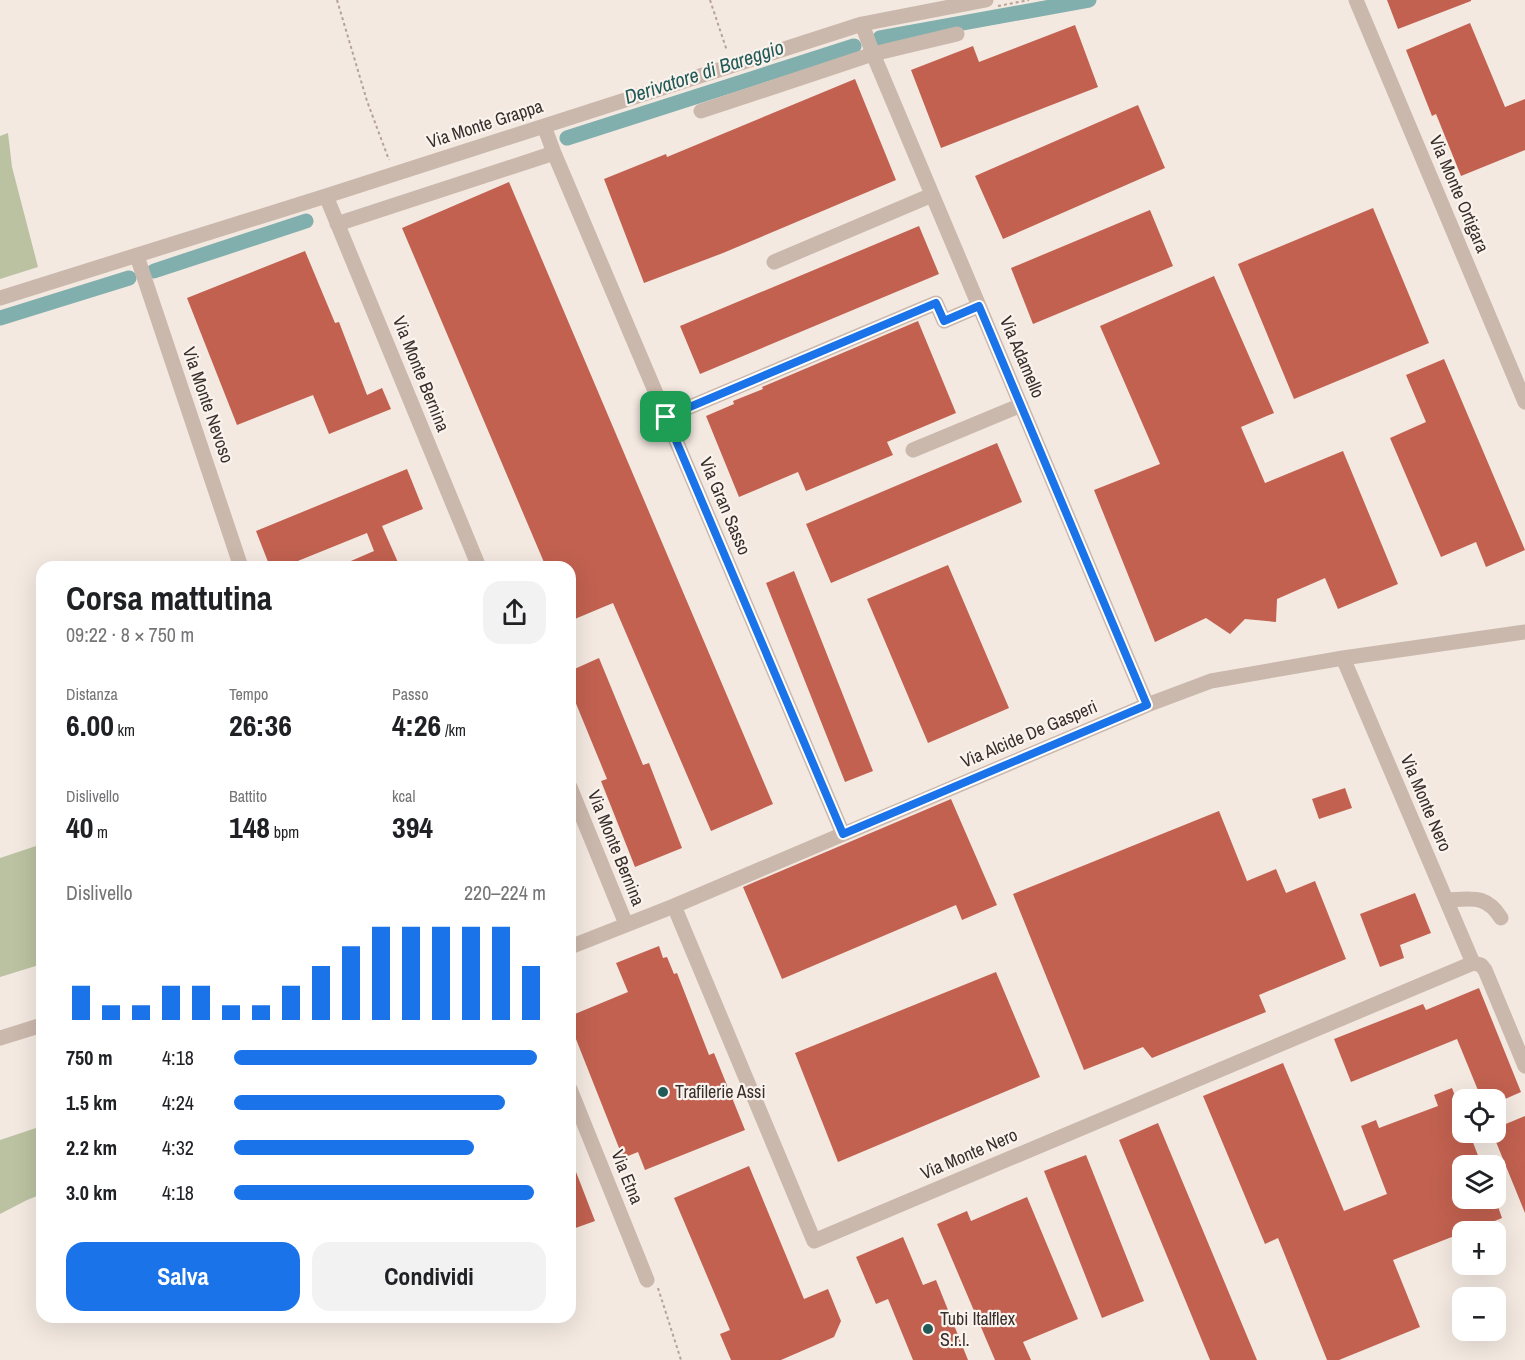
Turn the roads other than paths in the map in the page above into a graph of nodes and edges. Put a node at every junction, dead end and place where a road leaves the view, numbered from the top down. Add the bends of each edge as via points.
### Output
1 (986, 0) edge
2 (1356, 0) edge
3 (862, 24) junction
4 (957, 34) dead end
5 (870, 46) junction
6 (701, 111) dead end
7 (544, 126) junction
8 (554, 153) junction
9 (932, 195) junction
10 (326, 196) junction
11 (337, 224) junction
12 (137, 256) junction
13 (774, 262) dead end
14 (0, 298) edge
15 (979, 306) junction
16 (1525, 402) edge
17 (1021, 405) junction
18 (666, 417) junction
19 (913, 450) dead end
20 (239, 561) edge
21 (477, 561) edge
22 (1525, 632) edge
23 (1343, 658) junction
24 (1147, 705) junction
25 (576, 803) edge
26 (843, 834) junction
27 (1446, 900) junction
28 (674, 906) junction
29 (1501, 918) dead end
30 (626, 924) junction
31 (576, 945) edge
32 (1473, 963) junction
33 (36, 1027) edge
34 (0, 1038) edge
35 (1525, 1066) edge
36 (576, 1104) edge
37 (647, 1280) road end

1 - 3 street, Via Monte Grappa
2 - 16 street, Via Monte Ortigara
3 - 5 street, Via Adamello
3 - 7 street, Via Monte Grappa
4 - 5 street
5 - 6 street
5 - 9 street, Via Adamello
7 - 8 street, Via Gran Sasso
7 - 10 street, Via Monte Grappa
8 - 11 street
8 - 18 street, Via Gran Sasso
9 - 13 street
9 - 15 street, Via Adamello
10 - 11 street, Via Monte Bernina
10 - 12 street, Via Monte Grappa
11 - 21 street, Via Monte Bernina
12 - 14 street, Via Monte Grappa
12 - 20 street, Via Monte Nevoso
15 - 17 street, Via Adamello
15 - 18 street via 944,321 936,303
17 - 19 street
17 - 24 street, Via Adamello
18 - 26 street, Via Gran Sasso
22 - 23 street, Via Alcide De Gasperi
23 - 24 street, Via Alcide De Gasperi via 1210,681
23 - 27 street, Via Monte Nero
24 - 26 street, Via Alcide De Gasperi
25 - 30 street, Via Monte Bernina
26 - 28 street, Via Alcide De Gasperi
27 - 29 street via 1485,901
27 - 32 street, Via Monte Nero
28 - 30 street, Via Alcide De Gasperi
28 - 32 street, Via Monte Nero via 814,1241
30 - 31 street, Via Alcide De Gasperi
32 - 35 street, Via Monte Nero via 1485,970
33 - 34 street
36 - 37 street, Via Etna

